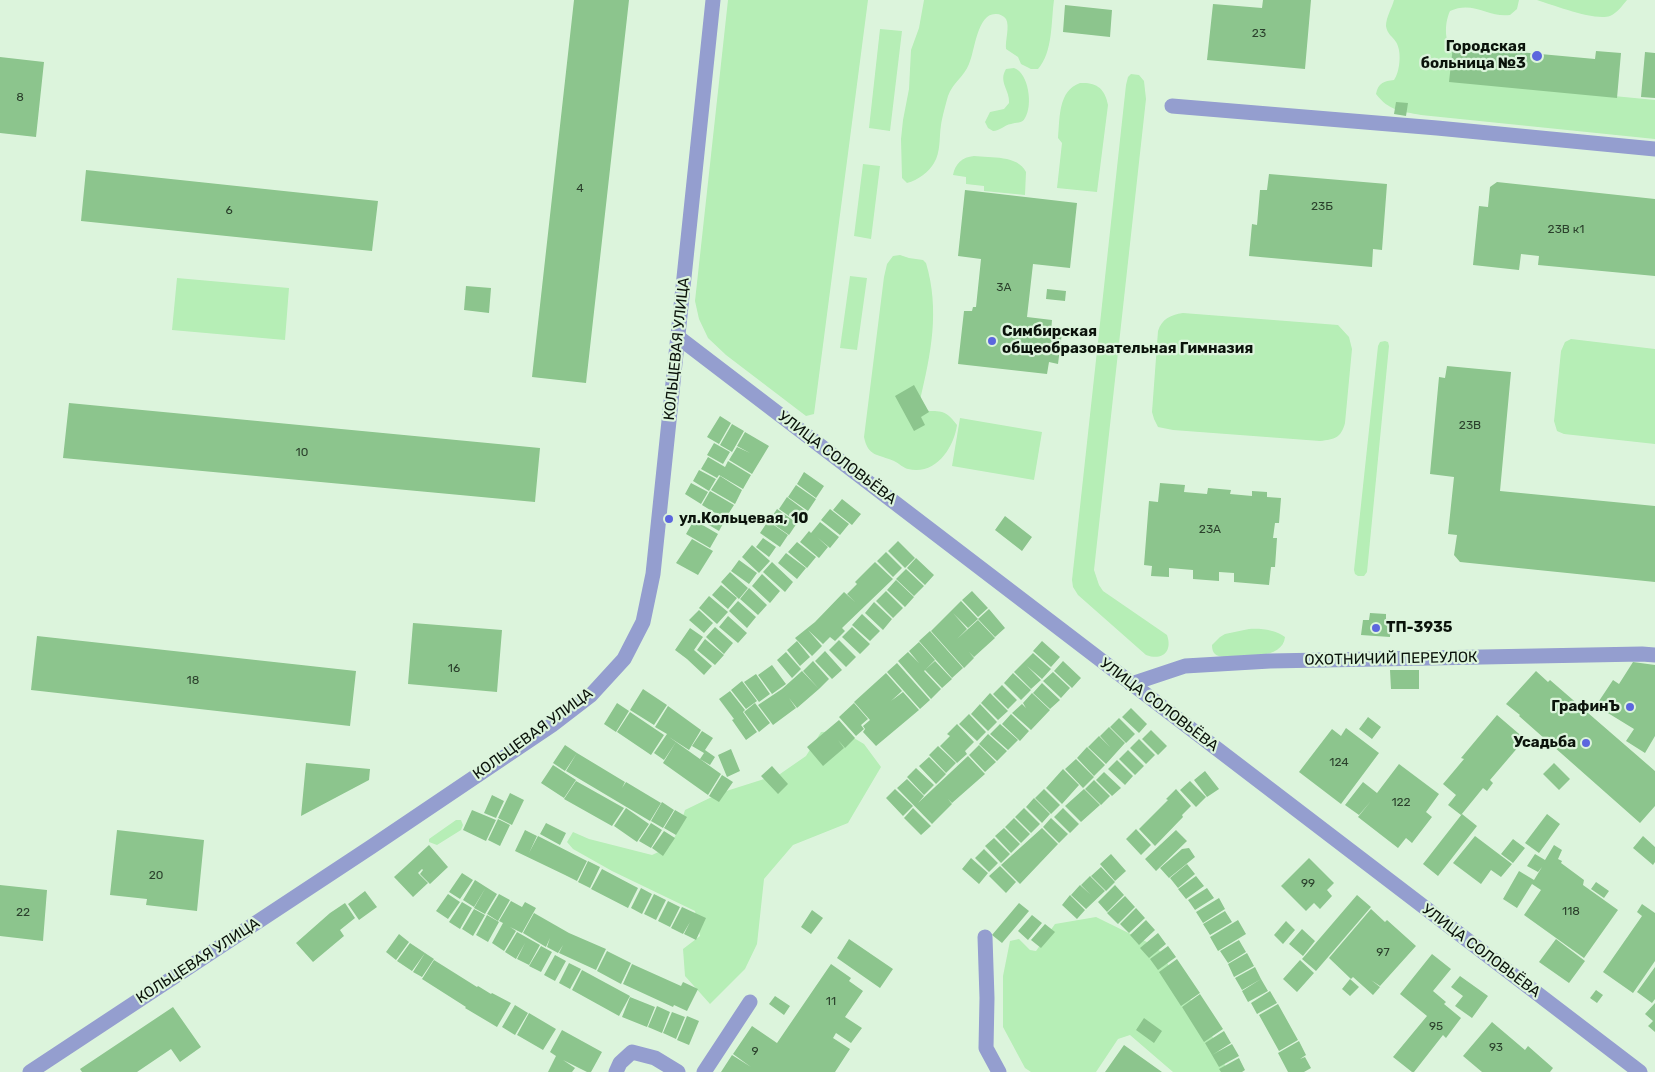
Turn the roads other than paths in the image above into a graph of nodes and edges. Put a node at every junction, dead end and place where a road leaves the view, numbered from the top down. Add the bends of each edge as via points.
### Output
1 (713, 0) edge
2 (1172, 106) dead end
3 (1655, 149) edge
4 (678, 337) junction
5 (1655, 655) edge
6 (1131, 684) junction
7 (985, 936) dead end
8 (750, 1002) dead end
9 (30, 1072) edge
10 (616, 1072) edge
11 (678, 1072) edge
12 (704, 1072) edge
13 (999, 1072) edge
14 (1640, 1072) edge

1 - 4 street, КОЛЬЦЕВАЯ УЛИЦА
2 - 3 street
4 - 6 street, УЛИЦА СОЛОВЬЁВА
4 - 9 street, КОЛЬЦЕВАЯ УЛИЦА via 653,574 643,622 624,659 591,695 552,724
5 - 6 street, ОХОТНИЧИЙ ПЕРЕУЛОК via 1270,661 1184,666
6 - 14 street, УЛИЦА СОЛОВЬЁВА
7 - 13 street via 986,1048
8 - 12 street
10 - 11 street via 632,1052 654,1058

